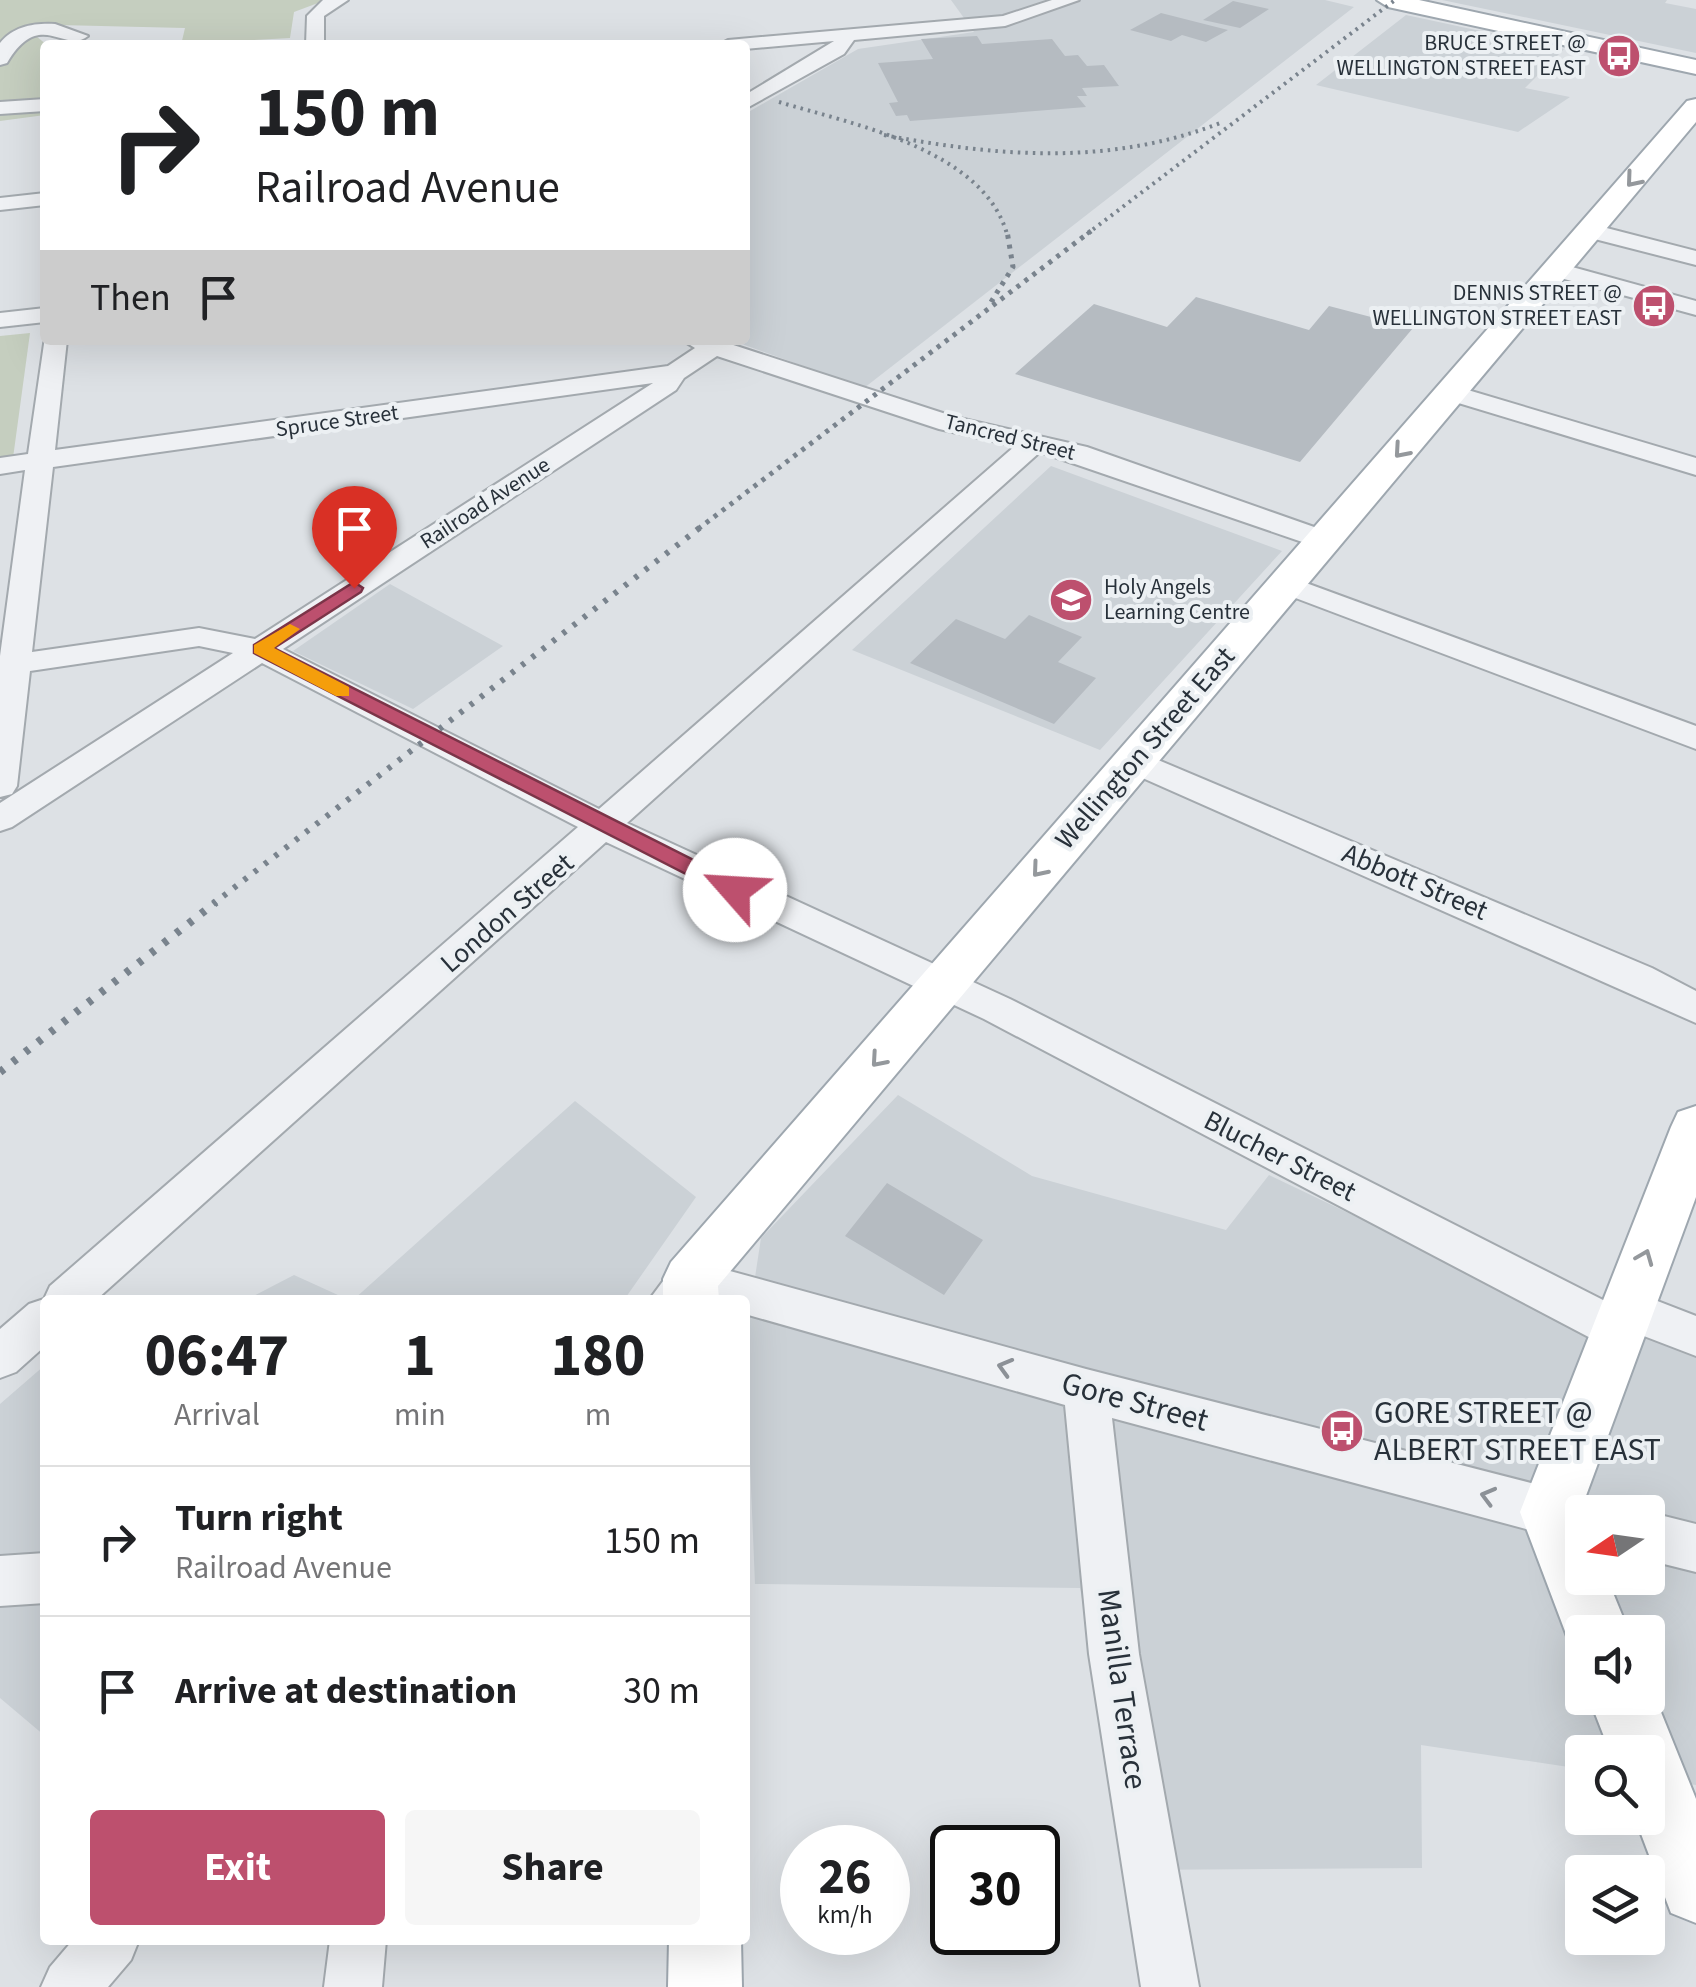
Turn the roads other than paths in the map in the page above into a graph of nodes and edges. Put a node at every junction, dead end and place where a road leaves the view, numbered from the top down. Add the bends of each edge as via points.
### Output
1 (340, 0) edge
2 (1070, 0) edge
3 (1388, 0) edge
4 (848, 34) junction
5 (79, 36) dead end
6 (314, 40) edge
7 (750, 43) edge
8 (1647, 56) junction
9 (0, 59) edge
10 (1696, 67) edge
11 (750, 100) edge
12 (1695, 102) edge
13 (40, 105) edge
14 (0, 108) edge
15 (40, 200) edge
16 (0, 204) edge
17 (1591, 231) junction
18 (1696, 258) edge
19 (1554, 269) junction
20 (1696, 308) edge
21 (40, 316) edge
22 (0, 320) edge
23 (54, 345) edge
24 (703, 345) edge
25 (707, 345) edge
26 (674, 373) junction
27 (1452, 393) junction
28 (1035, 443) junction
29 (39, 461) junction
30 (0, 466) edge
31 (1696, 467) edge
32 (1324, 540) junction
33 (1287, 585) junction
34 (260, 649) junction
35 (9, 664) edge
36 (1696, 738) edge
37 (1132, 760) junction
38 (0, 786) edge
39 (0, 818) edge
40 (604, 827) junction
41 (942, 986) junction
42 (1696, 1008) edge
43 (1696, 1127) edge
44 (684, 1293) edge
45 (71, 1295) edge
46 (750, 1309) edge
47 (1620, 1319) junction
48 (40, 1322) edge
49 (1696, 1336) edge
50 (0, 1357) edge
51 (1086, 1390) junction
52 (1572, 1495) edge
53 (1565, 1516) edge
54 (1665, 1540) edge
55 (1696, 1548) edge
56 (1665, 1807) edge
57 (1696, 1888) edge
58 (107, 1945) edge
59 (357, 1945) edge
60 (705, 1945) edge
61 (70, 1987) edge
62 (353, 1987) edge
63 (706, 1987) edge
64 (1170, 1987) edge

1 - 6 street via 316,12 310,24
2 - 4 street via 1005,21
3 - 8 main road
4 - 7 street
4 - 11 street via 838,50
5 - 9 street via 18,33 5,42
8 - 10 main road
8 - 12 main road
12 -> 17 main road, Wellington Street East
13 - 14 street
15 - 16 street
17 - 18 street
17 - 19 main road, Wellington Street East
19 - 20 street
19 - 27 main road, Wellington Street East
21 - 22 street
23 - 29 street
24 - 26 street, Railroad Avenue
25 - 28 street, Tancred Street
26 - 29 street, Spruce Street
26 - 34 street, Railroad Avenue via 667,385
27 - 31 street
27 -> 32 main road, Wellington Street East
28 - 32 street, Tancred Street
28 - 40 street, London Street
29 - 30 street, Spruce Street
29 - 35 street
32 - 33 main road, Wellington Street East
33 - 36 street
33 - 37 main road, Wellington Street East
34 - 35 street, Blucher Street via 199,638 152,640
34 - 39 street, Railroad Avenue
34 - 40 street, Blucher Street
35 - 38 street
37 -> 41 main road, Wellington Street East
37 - 42 street, Abbott Street
40 - 41 street, Blucher Street
40 - 45 street, London Street
41 -> 44 main road, Wellington Street East
41 - 47 street, Blucher Street
47 -> 43 main road
51 -> 46 street, Gore Street
47 - 49 street, Blucher Street
47 - 52 main road
48 - 50 street
53 -> 51 street, Gore Street
51 - 64 street, Manilla Terrace via 1114,1654
54 - 55 street
56 - 57 main road
58 - 61 street
59 - 62 street
60 - 63 main road

